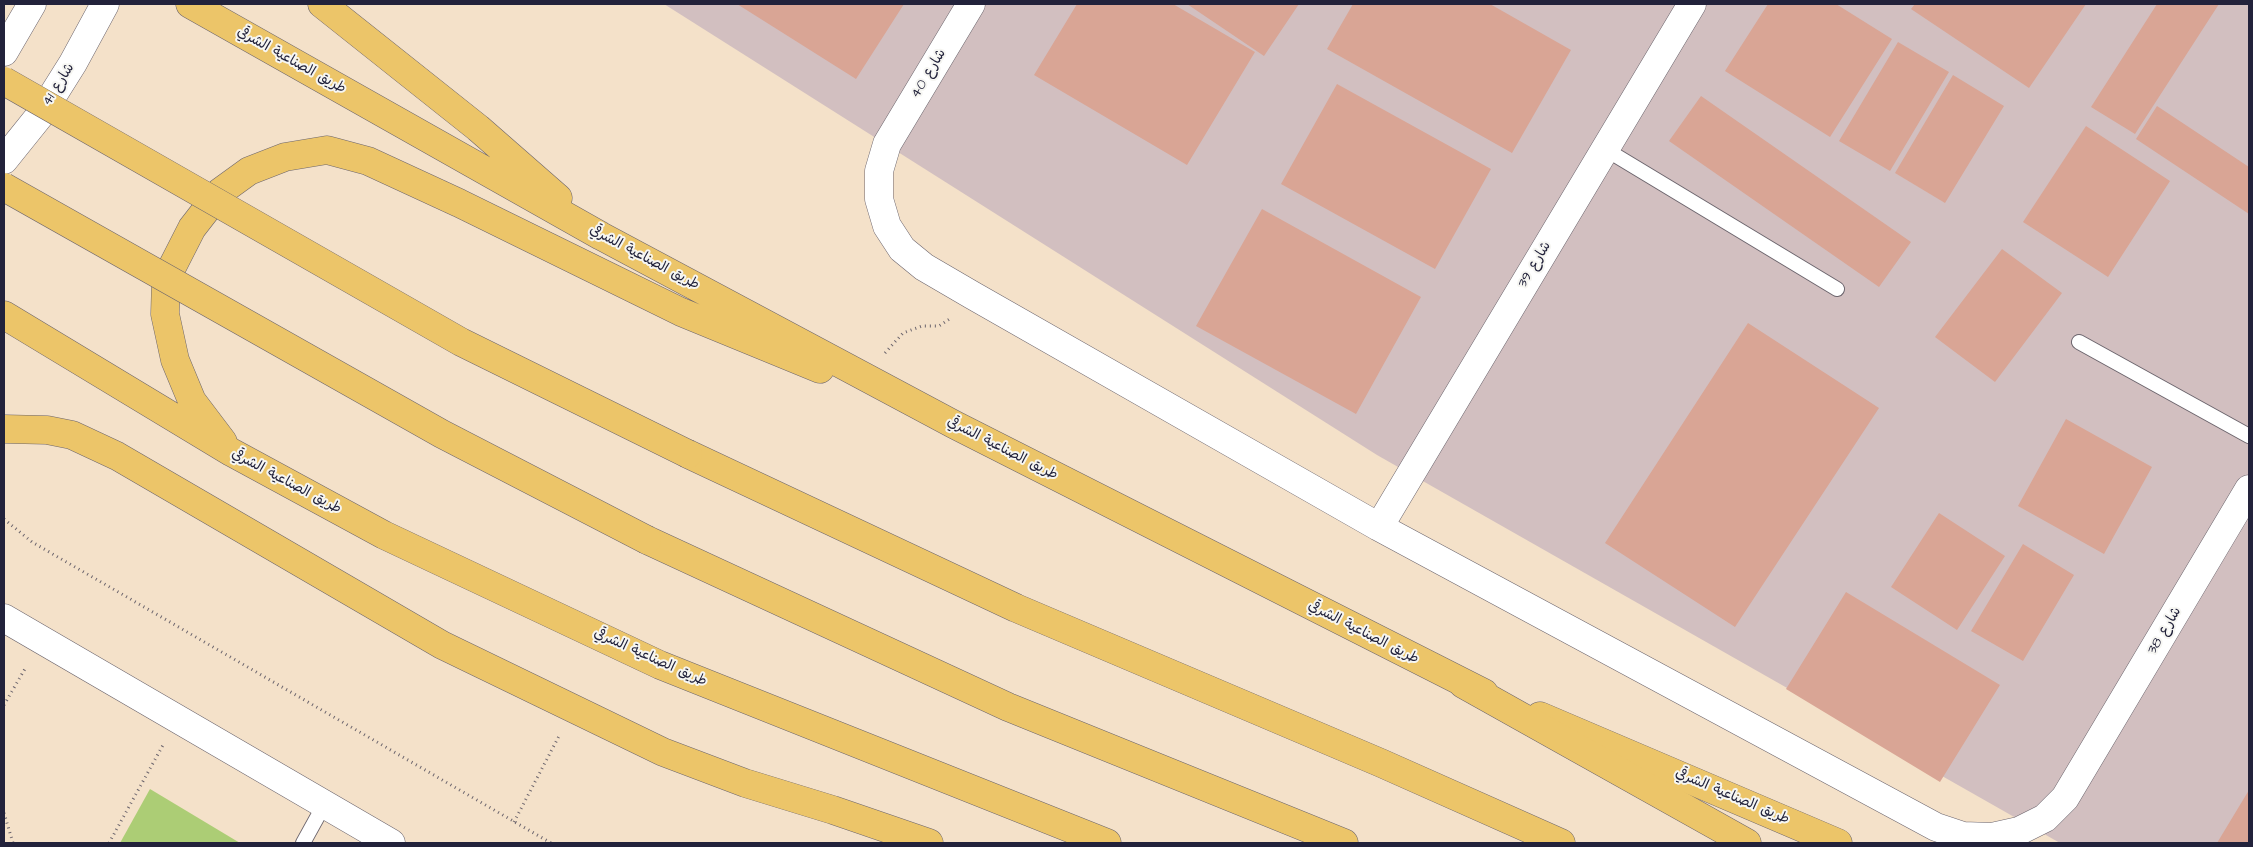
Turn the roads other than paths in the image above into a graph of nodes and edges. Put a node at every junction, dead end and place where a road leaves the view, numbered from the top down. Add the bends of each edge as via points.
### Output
1 (32, 4) edge
2 (105, 4) edge
3 (190, 4) edge
4 (322, 4) edge
5 (971, 4) edge
6 (1692, 4) edge
7 (4, 52) edge
8 (4, 81) edge
9 (1605, 149) junction
10 (4, 160) edge
11 (4, 186) edge
12 (600, 236) junction
13 (1837, 289) dead end
14 (4, 315) edge
15 (2079, 342) dead end
16 (955, 425) junction
17 (4, 429) edge
18 (2249, 436) edge
19 (231, 452) junction
20 (2249, 489) edge
21 (1379, 527) junction
22 (4, 618) edge
23 (1463, 684) junction
24 (324, 805) junction
25 (303, 843) edge
26 (391, 843) edge
27 (929, 843) edge
28 (1107, 843) edge
29 (1344, 843) edge
30 (1561, 843) edge
31 (1747, 843) edge
32 (1838, 843) edge

1 - 7 street
2 - 10 street, شارع 41 via 41,114
3 - 12 main road, طريق الصناعية الشرقي
4 - 12 main road via 478,128
5 - 21 street, شارع 40 via 887,144 879,171 879,199 887,226 902,249 924,267 972,295
6 - 9 street, شارع 39
8 - 30 main road, bridge via 461,342 688,454 1016,608
9 - 13 lane
9 - 21 street, شارع 39
11 - 29 main road, bridge via 442,434 647,540 1008,707
12 - 16 main road, طريق الصناعية الشرقي
14 - 19 main road, طريق الصناعية الشرقي
15 - 18 lane
16 - 19 main road via 681,312 368,160 326,150 285,157 250,171 220,192 192,228 166,278 165,314 175,360 192,401
16 - 23 main road, طريق الصناعية الشرقي
17 - 27 main road via 47,430 72,435 108,452 442,645 672,755 746,783
19 - 28 main road, طريق الصناعية الشرقي via 384,535 660,665
20 - 21 street, شارع 38 via 2065,798 2045,818 2019,831 1992,837 1963,836 1936,827
22 - 24 street
23 - 31 main road
23 - 32 main road, طريق الصناعية الشرقي
24 - 25 lane
24 - 26 street

